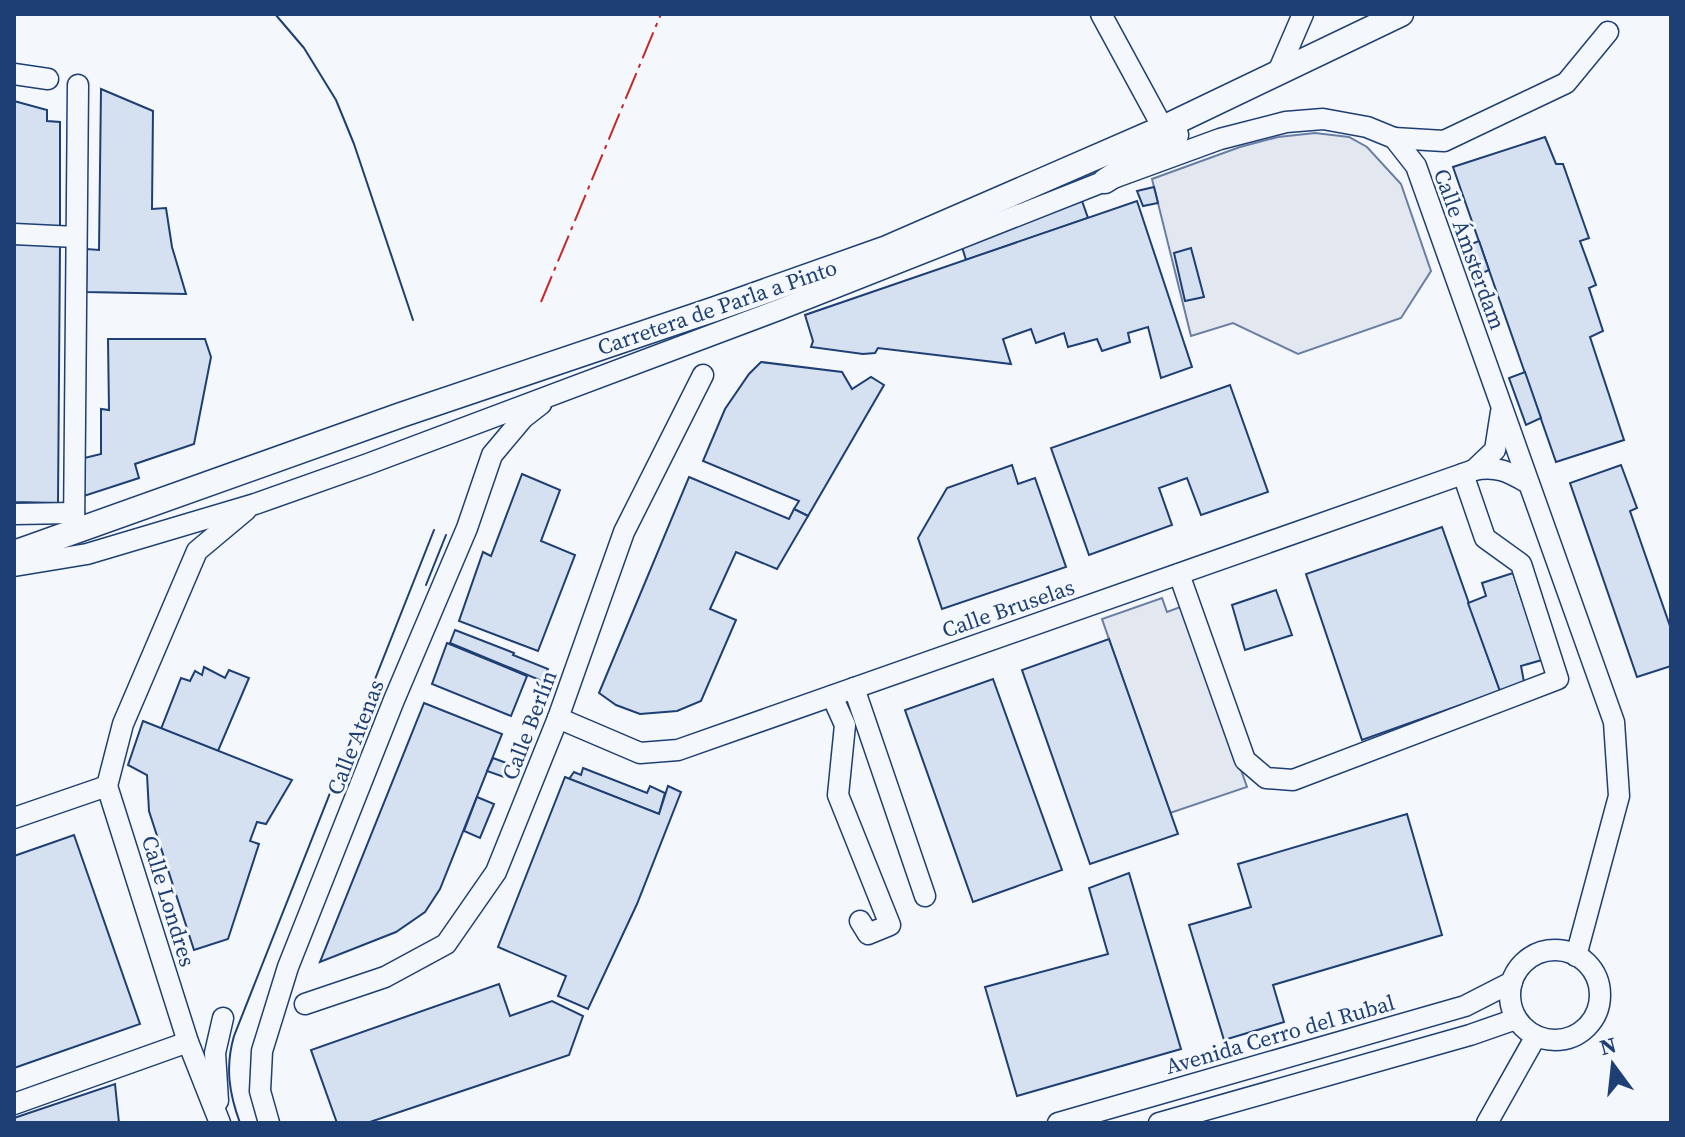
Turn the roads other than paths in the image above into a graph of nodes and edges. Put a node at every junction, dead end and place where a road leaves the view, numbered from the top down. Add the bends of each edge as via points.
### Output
1 (1101, 14) edge
2 (1303, 14) edge
3 (1401, 14) edge
4 (1608, 32) dead end
5 (1278, 72) junction
6 (14, 74) edge
7 (48, 79) dead end
8 (1254, 84) junction
9 (78, 85) dead end
10 (1163, 128) junction
11 (1394, 138) junction
12 (1105, 181) junction
13 (14, 234) edge
14 (76, 237) junction
15 (703, 375) dead end
16 (553, 394) junction
17 (1501, 408) junction
18 (1468, 472) junction
19 (1528, 483) junction
20 (255, 504) junction
21 (14, 514) edge
22 (74, 523) junction
23 (14, 553) edge
24 (14, 566) edge
25 (1179, 574) junction
26 (854, 688) junction
27 (832, 696) junction
28 (558, 718) junction
29 (107, 786) junction
30 (14, 818) edge
31 (925, 896) dead end
32 (860, 921) dead end
33 (1576, 956) junction
34 (284, 980) junction
35 (1512, 982) junction
36 (305, 1004) junction
37 (273, 1015) junction
38 (223, 1018) dead end
39 (1516, 1019) junction
40 (1536, 1036) junction
41 (188, 1042) junction
42 (14, 1104) edge
43 (219, 1122) edge
44 (269, 1123) edge
45 (1058, 1123) edge
46 (1159, 1123) edge
47 (1487, 1123) edge

1 - 10 street
2 - 5 street
3 - 5 main road, Carretera de Parla a Pinto
4 - 11 street via 1566,83 1444,141
5 - 8 main road, Carretera de Parla a Pinto
6 - 7 street
8 - 10 main road, Carretera de Parla a Pinto
8 - 12 main road
9 - 14 street
10 - 22 main road, Carretera de Parla a Pinto via 887,248
11 - 12 street via 1323,119 1286,122 1220,139
11 - 17 street, Calle Ámsterdam via 1416,166
12 - 16 street
13 - 14 street
14 - 22 street
15 - 28 street, Calle Berlín via 624,532
16 - 20 street
16 - 34 street, Calle Atenas via 523,418 492,455
17 - 18 street via 1495,450
17 - 19 street, Calle Ámsterdam
18 - 19 street via 1507,470
18 - 25 street, Calle Bruselas
18 - 25 street via 1485,538 1521,564 1558,679 1293,780 1266,778 1245,760
19 - 33 street, Calle Ámsterdam via 1614,722 1619,796
20 - 24 street via 87,554
20 - 29 street via 197,551 123,724
21 - 22 street
22 - 23 main road, Carretera de Parla a Pinto
25 - 26 street, Calle Bruselas
26 - 27 street, Calle Bruselas
26 - 31 street
27 - 28 street, Calle Bruselas via 678,750 640,753
27 - 32 street via 845,725 838,795 890,925 868,934
28 - 36 street, Calle Berlín via 496,872 446,944 385,977
29 - 30 street
29 - 41 street, Calle Londres
33 - 35 street via 1561,951 1531,957
33 - 40 street via 1597,978 1598,1008 1591,1022 1566,1039
34 - 36 street via 288,993
34 - 37 street, Calle Atenas
35 - 39 street via 1510,1001
35 - 45 street, Avenida Cerro del Rubal via 1465,1006
36 - 37 street, Calle Berlín
37 - 44 street, Calle Atenas via 259,1076
38 - 43 street via 215,1053
39 - 40 street
39 - 46 street
40 - 47 street
41 - 42 street
41 - 43 street, Calle Londres

